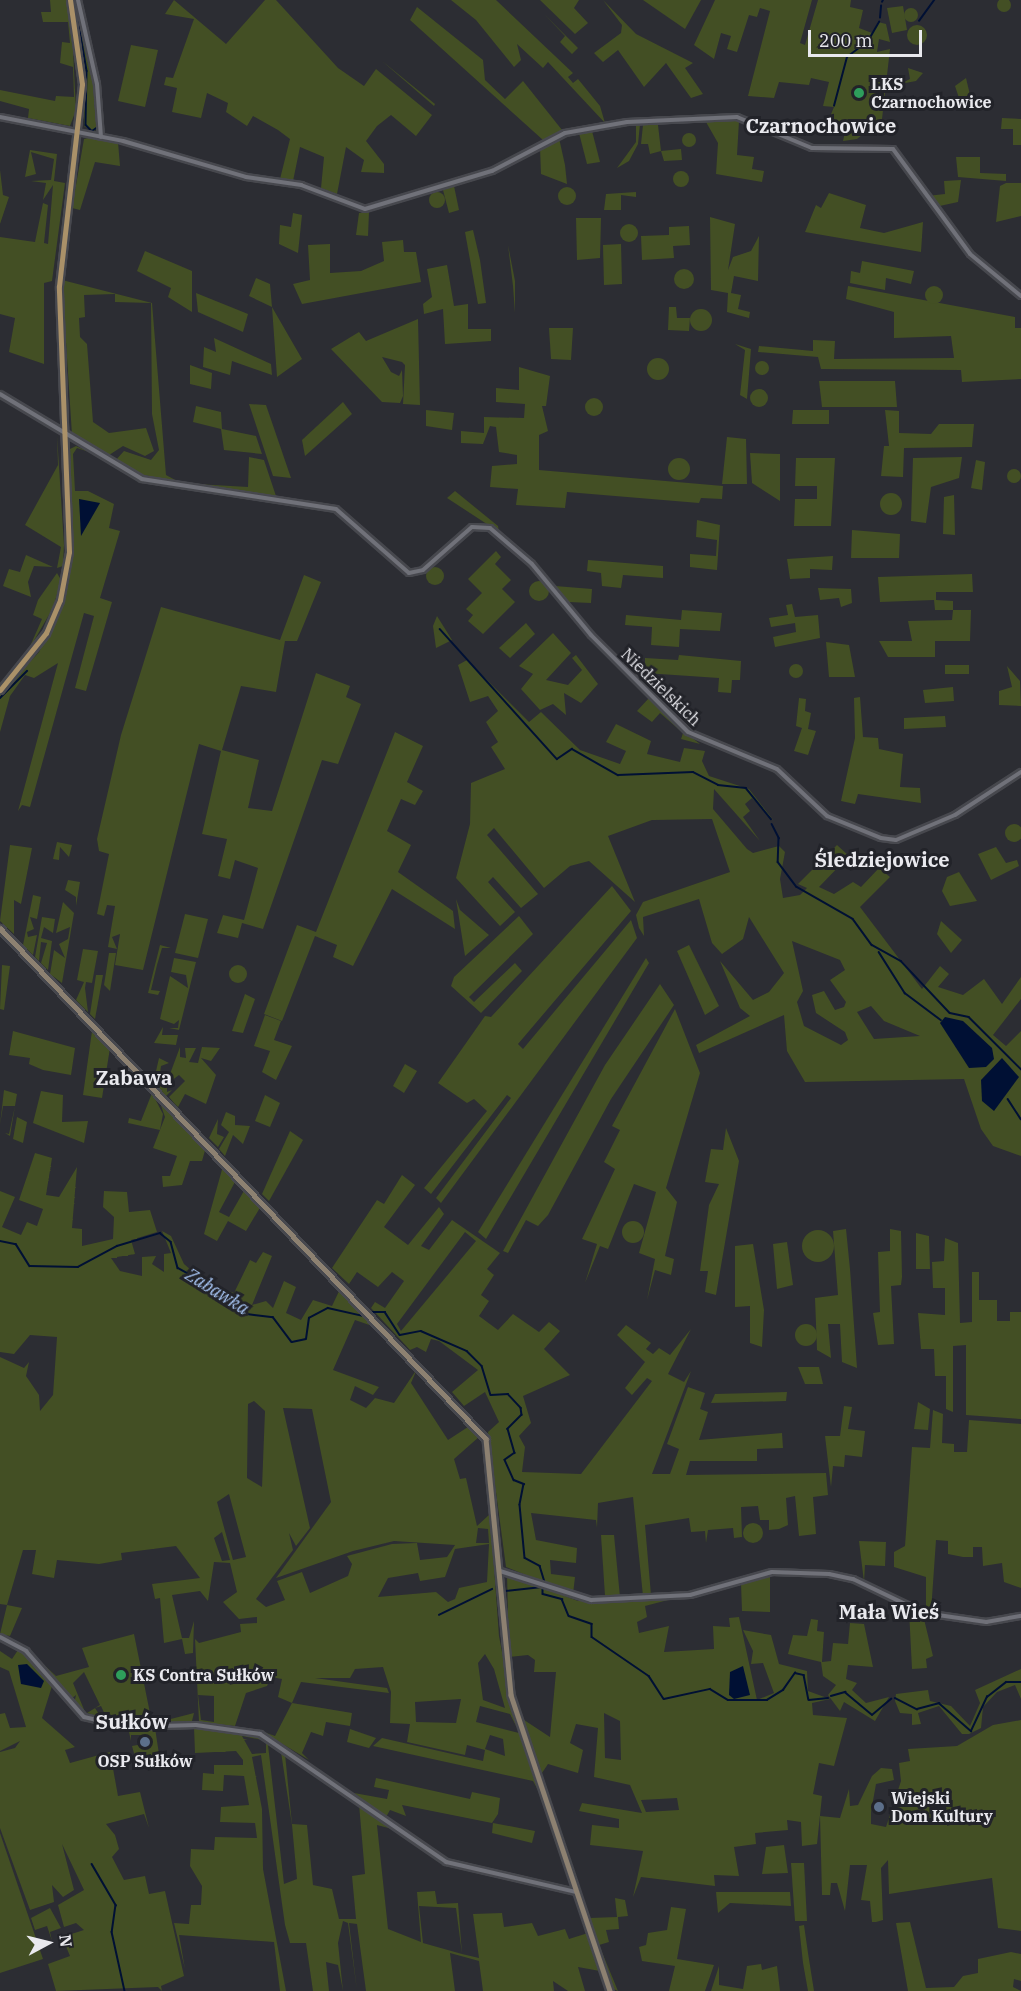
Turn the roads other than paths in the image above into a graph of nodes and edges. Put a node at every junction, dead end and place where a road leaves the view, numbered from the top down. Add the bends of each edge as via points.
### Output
1 (70, 0) edge
2 (78, 0) edge
3 (0, 117) edge
4 (79, 132) junction
5 (101, 137) junction
6 (1021, 296) edge
7 (0, 394) edge
8 (64, 435) junction
9 (0, 690) edge
10 (1021, 772) edge
11 (0, 928) edge
12 (500, 1571) junction
13 (1021, 1616) edge
14 (0, 1637) edge
15 (576, 1892) junction
16 (610, 1991) edge

1 - 4 main road via 81,65
2 - 5 street via 97,84
3 - 4 street
4 - 5 street
4 - 8 main road via 59,276
5 - 6 street via 246,177 303,185 365,209 496,169 564,133 627,122 733,116 812,148 893,149 970,254
7 - 8 street
8 - 9 main road via 69,552 60,600 38,646
8 - 10 street, Niedzielskich via 142,479 336,509 352,517 403,570 416,573 468,530 490,528 528,561 591,634 688,732 777,769 827,816 881,838 901,839 955,815
11 - 12 main road via 481,1431 491,1460
12 - 13 street via 591,1600 690,1595 772,1572 841,1576 924,1613 986,1622
12 - 15 main road via 511,1695
14 - 15 street via 31,1656 84,1717 127,1727 195,1725 260,1734 446,1862
15 - 16 main road

